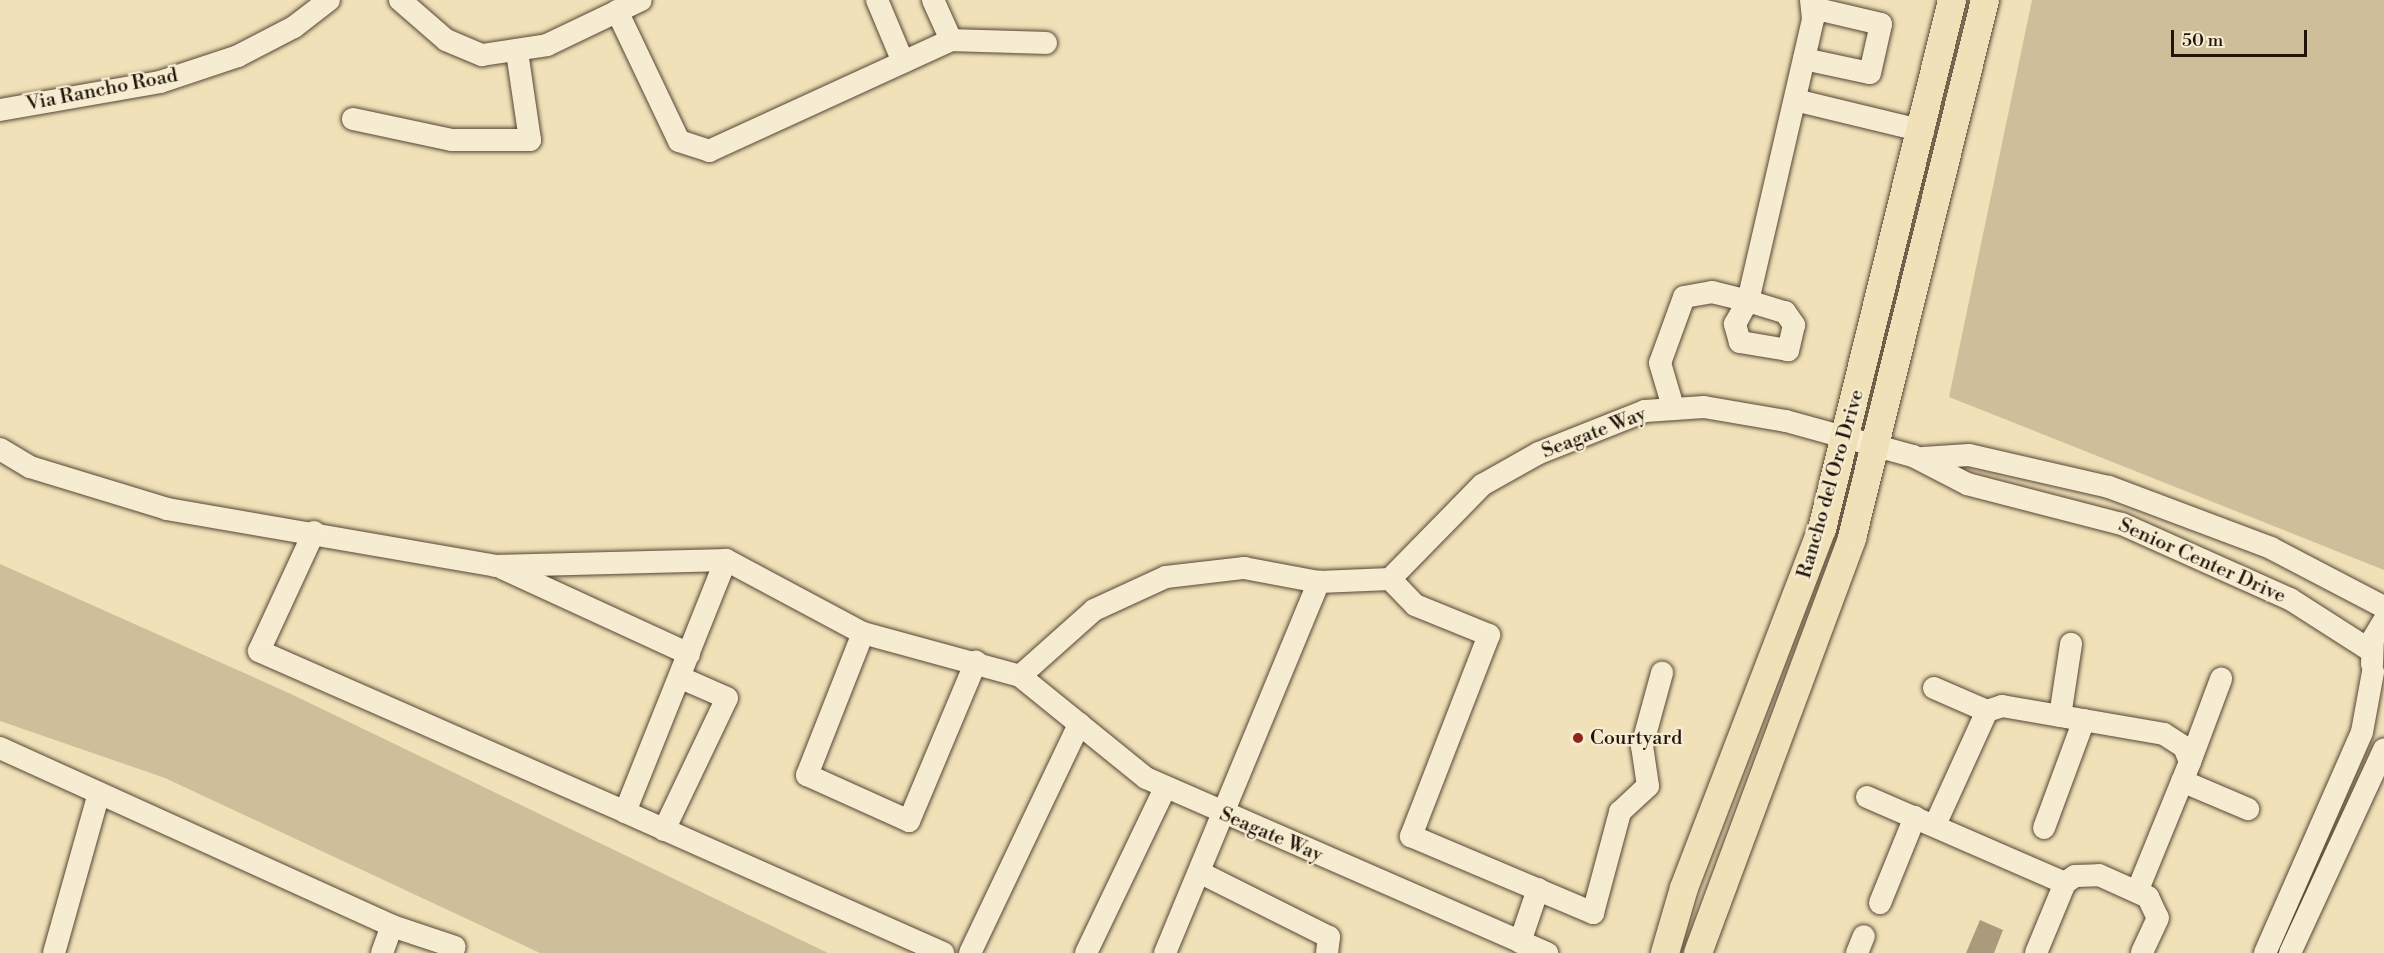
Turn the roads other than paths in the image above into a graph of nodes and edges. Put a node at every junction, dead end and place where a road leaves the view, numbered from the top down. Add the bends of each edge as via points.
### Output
1 (329, 0) edge
2 (400, 0) edge
3 (640, 0) edge
4 (877, 0) edge
5 (933, 0) edge
6 (1952, 0) edge
7 (1985, 0) edge
8 (1812, 4) edge
9 (618, 11) junction
10 (951, 40) junction
11 (1046, 43) dead end
12 (517, 52) junction
13 (1804, 59) junction
14 (903, 62) junction
15 (1795, 100) junction
16 (0, 110) edge
17 (353, 119) dead end
18 (1923, 131) junction
19 (1673, 407) junction
20 (1846, 437) junction
21 (1877, 446) junction
22 (0, 449) edge
23 (1923, 458) junction
24 (314, 532) junction
25 (726, 560) junction
26 (496, 566) junction
27 (1390, 579) junction
28 (1319, 582) junction
29 (2384, 606) edge
30 (2384, 621) edge
31 (863, 633) junction
32 (2071, 644) dead end
33 (689, 654) junction
34 (975, 662) junction
35 (2376, 670) edge
36 (1662, 673) dead end
37 (679, 676) junction
38 (1020, 676) junction
39 (2221, 679) dead end
40 (1934, 688) dead end
41 (1987, 711) junction
42 (2060, 716) junction
43 (2084, 720) junction
44 (1079, 724) junction
45 (0, 748) edge
46 (2384, 750) edge
47 (2186, 772) junction
48 (1165, 788) junction
49 (99, 793) junction
50 (1867, 797) dead end
51 (2248, 809) dead end
52 (625, 812) junction
53 (1226, 816) junction
54 (1925, 821) junction
55 (2044, 828) dead end
56 (664, 830) junction
57 (1201, 873) junction
58 (2065, 883) junction
59 (1538, 889) junction
60 (2138, 892) junction
61 (1880, 903) dead end
62 (392, 926) junction
63 (1520, 942) junction
64 (458, 951) edge
65 (54, 953) edge
66 (382, 953) edge
67 (943, 953) edge
68 (970, 953) edge
69 (1086, 953) edge
70 (1165, 953) edge
71 (1327, 953) edge
72 (1546, 953) edge
73 (1665, 953) edge
74 (1698, 953) edge
75 (2036, 953) edge
76 (2142, 953) edge
77 (2265, 953) edge
78 (2290, 953) edge

1 - 16 street, Via Rancho Road via 294,27 238,56 160,82
2 - 12 street via 446,40 482,55
3 - 9 street
4 - 14 street
5 - 10 street
6 - 18 main road, Rancho del Oro Drive
7 - 21 main road, Rancho del Oro Drive
8 - 13 street
8 - 13 street via 1881,24 1870,74
9 - 12 street via 547,45
9 - 14 street via 679,141 709,151
10 - 11 street
10 - 14 street
12 - 17 street via 530,140 452,140
13 - 15 street
15 - 18 street
15 - 19 street via 1748,301 1696,292 1677,304 1660,363
18 - 20 main road, Rancho del Oro Drive
19 - 20 street, Seagate Way via 1745,412
19 - 27 street, Seagate Way via 1645,411 1539,453 1482,485
20 - 21 street, Seagate Way
20 - 73 main road, Rancho del Oro Drive via 1811,562 1684,888
21 - 23 street, Senior Center Drive
21 - 74 main road, Rancho del Oro Drive via 1832,597
22 - 24 street via 30,467 167,509
23 - 29 street, Senior Center Drive via 1969,455 2109,487 2271,548
23 - 35 street, Senior Center Drive via 1967,484 2122,524 2217,563 2336,625
24 - 26 street
24 - 52 street via 259,651
25 - 26 street
25 - 31 street
25 - 33 street
26 - 33 street
27 - 28 street
27 - 59 street via 1415,605 1489,635 1411,836
28 - 38 street via 1244,568 1166,577 1094,610
28 - 53 street
30 - 35 street
31 - 34 street
31 - 34 street via 807,775 909,821
32 - 42 street
33 - 37 street
34 - 38 street
35 - 77 street via 2362,732
36 - 59 street via 1642,746 1648,786 1620,812 1593,913
37 - 52 street
37 - 56 street via 727,698
38 - 44 street, Seagate Way
39 - 47 street
40 - 41 street
41 - 42 street via 2002,706
41 - 54 street
42 - 43 street
43 - 47 street via 2164,734 2184,747
43 - 55 street
44 - 48 street, Seagate Way
44 - 68 street
45 - 49 street
46 - 78 street
47 - 51 street
47 - 60 street
48 - 53 street, Seagate Way
48 - 69 street
49 - 62 street
49 - 65 street
50 - 54 street
52 - 56 street
53 - 57 street
53 - 63 street, Seagate Way
54 - 58 street
54 - 61 street
56 - 67 street
57 - 70 street
57 - 71 street via 1329,937
58 - 60 street via 2075,876 2099,875
58 - 75 street
59 - 63 street
60 - 76 street via 2148,897 2158,918
62 - 64 street
62 - 66 street
63 - 72 street, Seagate Way

